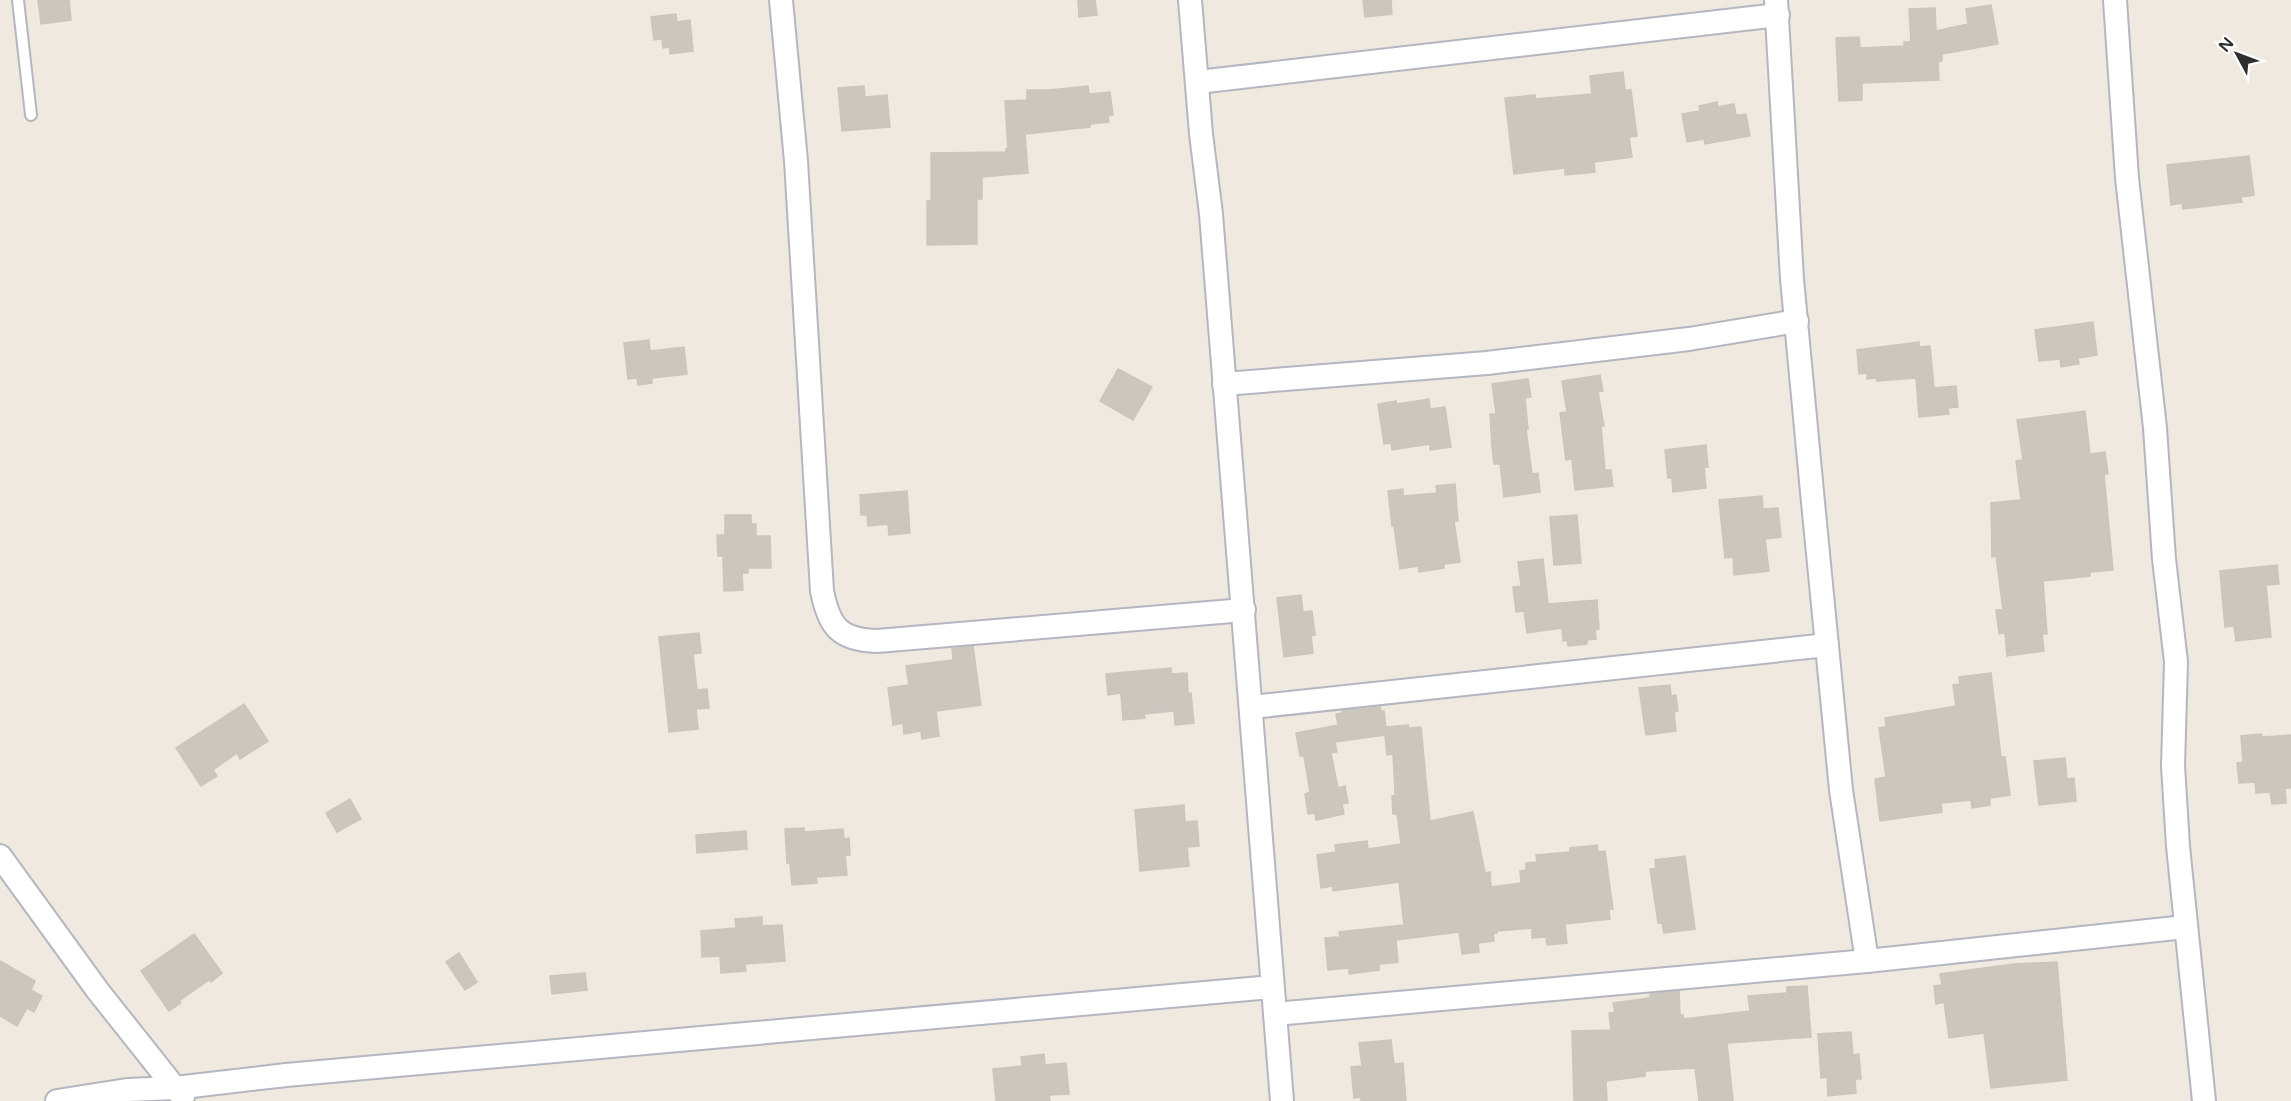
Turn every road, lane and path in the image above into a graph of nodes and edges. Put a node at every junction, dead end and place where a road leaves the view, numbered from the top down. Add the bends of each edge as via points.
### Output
1 (18, 0) edge
2 (781, 0) edge
3 (1190, 0) edge
4 (2115, 0) edge
5 (1777, 7) edge
6 (1198, 82) junction
7 (31, 115) dead end
8 (1797, 321) junction
9 (1224, 384) junction
10 (1244, 610) junction
11 (1827, 645) junction
12 (1252, 707) junction
13 (0, 856) edge
14 (2185, 927) junction
15 (1867, 961) junction
16 (1272, 987) junction
17 (1275, 1014) junction
18 (180, 1094) edge
19 (57, 1101) edge
20 (1282, 1101) edge
21 (2204, 1101) edge

1 - 7 lane
2 - 10 street via 796,160 822,591 826,614 835,627 847,636 877,641
3 - 6 street
4 - 14 street via 2127,178 2176,662 2173,766
5 - 6 street
5 - 8 street
6 - 9 street
8 - 9 street via 1689,339 1487,363
8 - 11 street
9 - 10 street
10 - 12 street
11 - 12 street
11 - 15 street via 1841,790
12 - 16 street
13 - 18 street via 98,991
14 - 15 street
14 - 21 street
15 - 17 street
16 - 17 street
16 - 18 street via 286,1075
17 - 20 street
18 - 19 street via 127,1090

